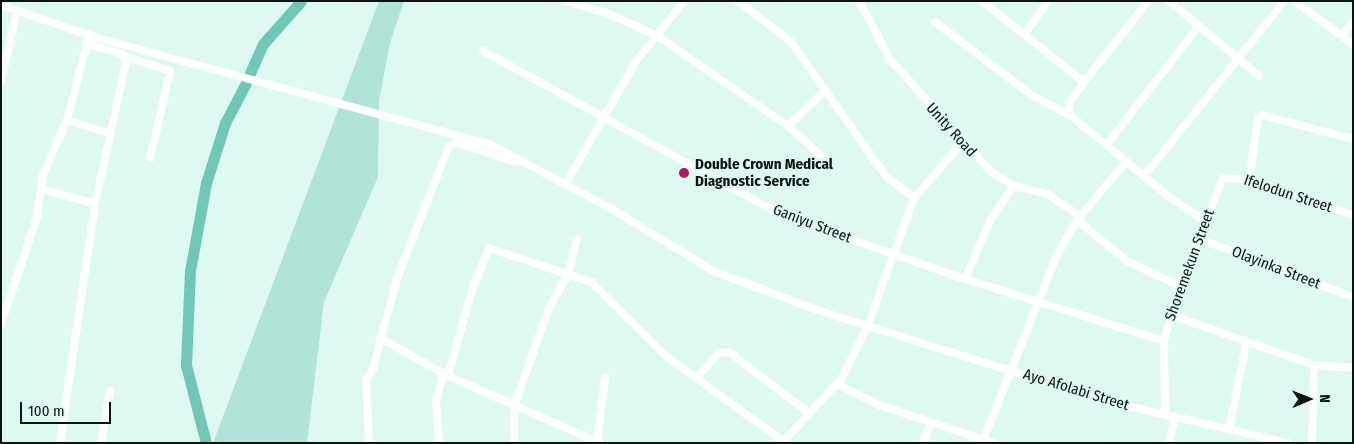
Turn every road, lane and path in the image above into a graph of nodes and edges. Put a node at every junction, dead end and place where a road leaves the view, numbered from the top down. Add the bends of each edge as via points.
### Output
1 (565, 1) edge
2 (684, 1) edge
3 (738, 1) edge
4 (859, 1) edge
5 (982, 1) edge
6 (1048, 1) edge
7 (1148, 1) edge
8 (1168, 1) edge
9 (1284, 1) edge
10 (1294, 1) edge
11 (1, 5) edge
12 (16, 11) junction
13 (1353, 20) edge
14 (935, 22) dead end
15 (1199, 26) junction
16 (1025, 34) junction
17 (90, 35) junction
18 (656, 35) junction
19 (1342, 36) junction
20 (88, 44) junction
21 (1353, 44) edge
22 (483, 51) dead end
23 (124, 56) junction
24 (1240, 57) junction
25 (1259, 76) dead end
26 (1, 81) edge
27 (1084, 82) junction
28 (824, 92) junction
29 (1070, 115) junction
30 (67, 120) junction
31 (604, 120) junction
32 (788, 126) junction
33 (112, 134) junction
34 (1353, 139) edge
35 (961, 144) junction
36 (1107, 144) junction
37 (820, 155) dead end
38 (150, 158) dead end
39 (1126, 162) junction
40 (538, 170) junction
41 (1144, 176) junction
42 (1223, 178) joint
43 (1250, 180) junction
44 (565, 185) junction
45 (1013, 186) junction
46 (41, 189) junction
47 (914, 198) junction
48 (96, 204) junction
49 (1353, 215) edge
50 (1079, 218) junction
51 (1206, 222) junction
52 (577, 239) dead end
53 (1200, 240) junction
54 (893, 251) junction
55 (568, 274) junction
56 (965, 279) junction
57 (1179, 286) junction
58 (1353, 297) edge
59 (1038, 301) junction
60 (1171, 315) junction
61 (1, 324) edge
62 (868, 325) junction
63 (380, 338) junction
64 (1164, 341) junction
65 (1246, 344) junction
66 (1314, 365) junction
67 (1353, 368) edge
68 (1010, 370) junction
69 (445, 374) junction
70 (698, 376) junction
71 (605, 377) dead end
72 (837, 384) junction
73 (110, 391) dead end
74 (514, 407) junction
75 (809, 413) junction
76 (1165, 414) junction
77 (1175, 417) junction
78 (931, 423) junction
79 (1228, 430) junction
80 (982, 441) edge
81 (598, 442) edge
82 (784, 442) edge
83 (60, 443) edge
84 (101, 443) edge
85 (369, 443) edge
86 (440, 443) edge
87 (514, 443) edge
88 (923, 443) edge
89 (994, 443) edge
90 (1169, 443) edge
91 (1288, 443) edge
92 (1312, 443) edge

1 - 18 street via 604,12
2 - 18 street
3 - 28 street via 791,42
4 - 35 street, Unity Road via 872,32 890,59
5 - 16 street
6 - 16 street
7 - 27 street
8 - 15 street
9 - 24 street
10 - 19 street
11 - 12 street
12 - 17 street
12 - 26 street
13 - 19 street
14 - 29 street via 1033,96
15 - 24 street
15 - 36 street
16 - 27 street
17 - 20 street
17 - 40 street via 465,135
18 - 31 street via 636,61
18 - 32 street
19 - 21 street
20 - 23 street
20 - 30 street
22 - 31 street, Ganiyu Street
23 - 33 street
23 - 38 street via 170,71
24 - 25 street
24 - 41 street
27 - 29 street via 1069,103
28 - 32 street
28 - 47 street via 886,176
29 - 36 street
30 - 33 street
30 - 46 street via 46,166
31 - 44 street
31 - 54 street, Ganiyu Street via 781,215
32 - 37 street
33 - 48 street
34 - 43 street via 1262,115 1258,119
35 - 45 street, Unity Road via 990,172
35 - 47 street
36 - 39 street
39 - 41 street
39 - 50 street
40 - 44 street, Ayo Afolabi Street
40 - 63 street via 457,143 450,146 397,278
41 - 51 street
42 - 43 street, Ifelodun Street
42 - 51 street, Shoremekun Street
43 - 49 street, Ifelodun Street
44 - 62 street, Ayo Afolabi Street via 715,272
45 - 50 street, Unity Road via 1047,194
45 - 56 street via 990,221
46 - 48 street
46 - 61 street via 37,217
47 - 54 street
48 - 83 street
50 - 57 street, Unity Road via 1127,261
50 - 59 street
51 - 53 street, Shoremekun Street
52 - 55 street
53 - 57 street, Shoremekun Street
53 - 58 street, Olayinka Street
54 - 56 street, Ganiyu Street
54 - 62 street
55 - 69 street via 489,248
55 - 70 street via 601,289 667,357
55 - 74 street via 548,310
56 - 59 street, Ganiyu Street
57 - 60 street, Shoremekun Street
59 - 64 street, Ganiyu Street
59 - 68 street
60 - 64 street, Shoremekun Street
60 - 65 street
62 - 68 street, Ayo Afolabi Street
62 - 72 street
63 - 69 street
63 - 85 street via 364,386
64 - 76 street, Shoremekun Street
65 - 66 street
65 - 79 street
66 - 67 street
66 - 92 street
68 - 76 street, Ayo Afolabi Street via 1110,402
68 - 80 street
69 - 74 street
69 - 86 street via 436,402
70 - 75 street via 719,353 729,352
70 - 82 street
71 - 81 street
72 - 75 street
72 - 78 street via 871,402
73 - 84 street
74 - 81 street
74 - 87 street
75 - 82 street
76 - 77 street, Ayo Afolabi Street
77 - 79 street, Ayo Afolabi Street
77 - 90 street
78 - 80 street
78 - 88 street
79 - 91 street, Ayo Afolabi Street
80 - 89 street

